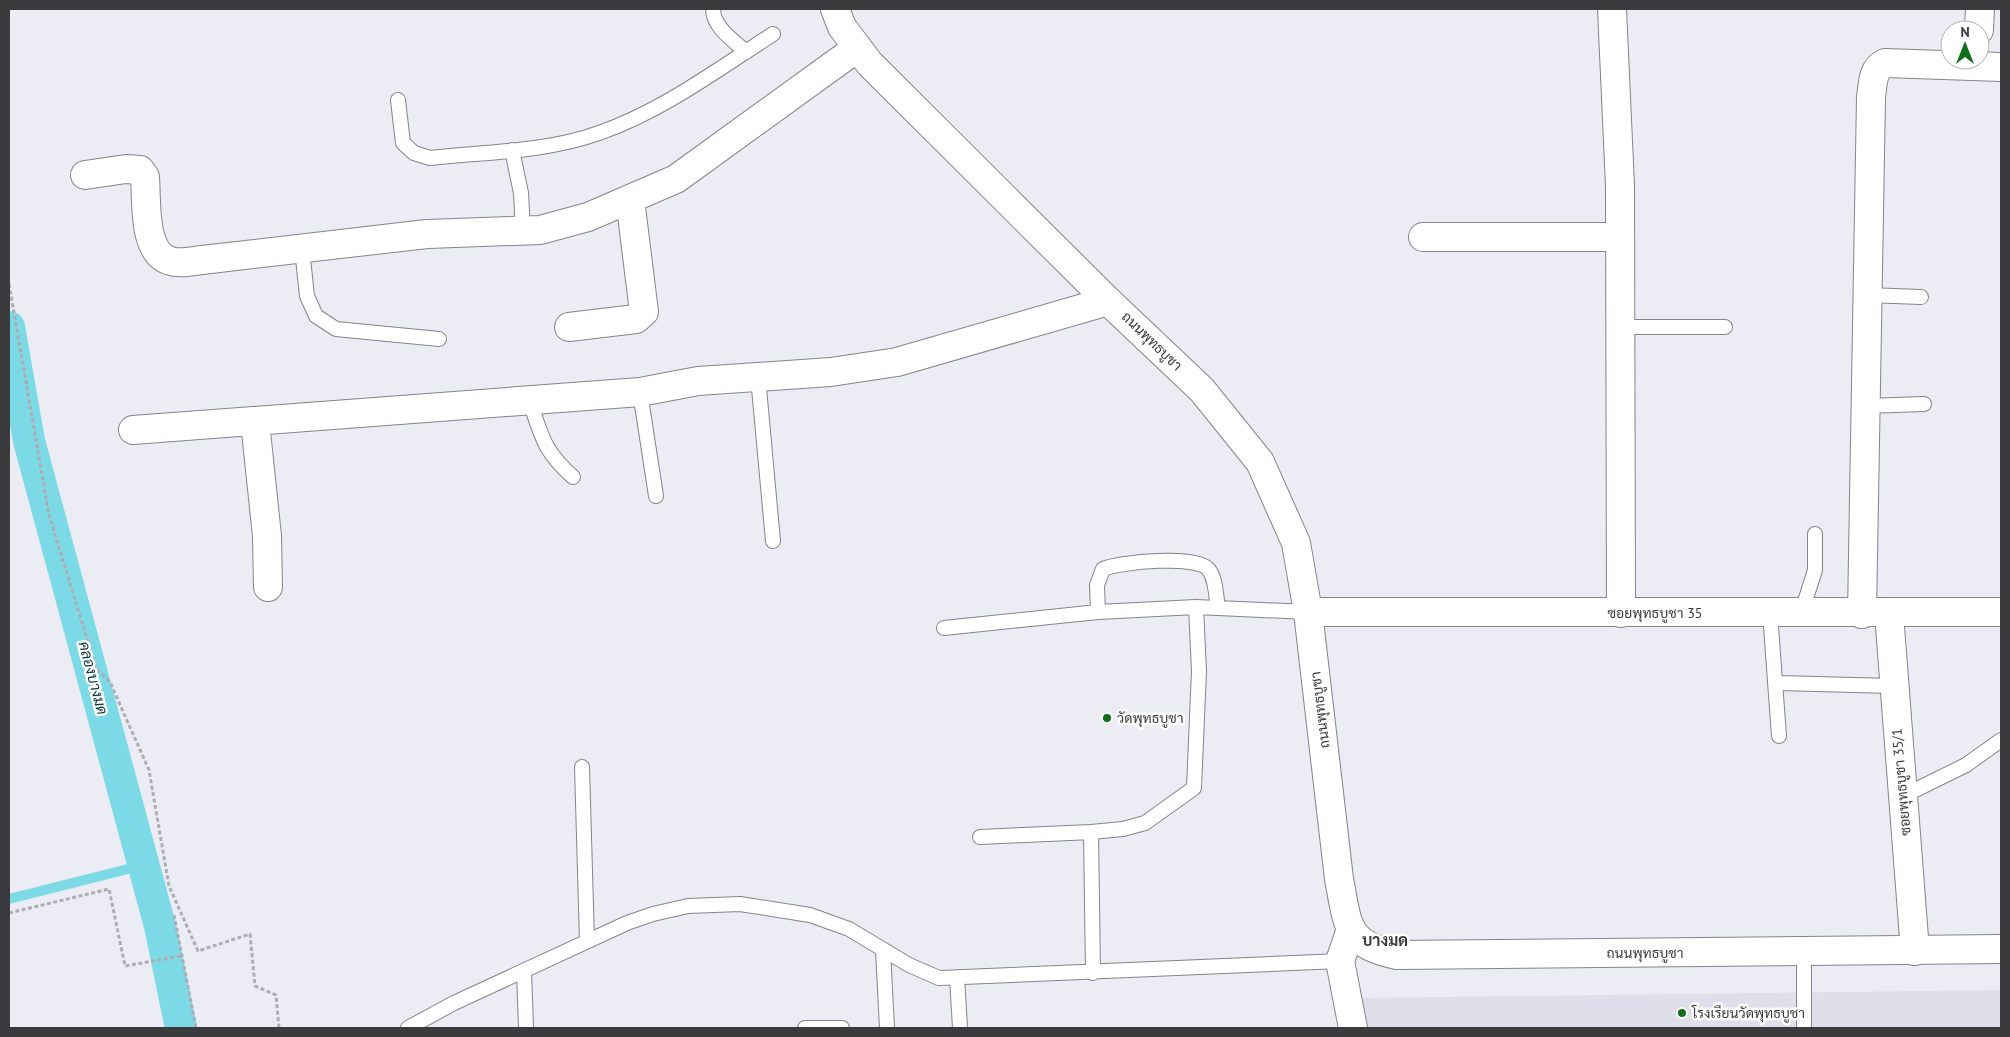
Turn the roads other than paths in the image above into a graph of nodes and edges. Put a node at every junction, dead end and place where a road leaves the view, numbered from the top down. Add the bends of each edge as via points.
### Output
1 (713, 9) edge
2 (835, 9) edge
3 (1612, 9) edge
4 (773, 34) dead end
5 (857, 48) junction
6 (746, 52) junction
7 (1940, 64) edge
8 (398, 100) dead end
9 (512, 150) junction
10 (85, 175) dead end
11 (630, 199) junction
12 (523, 230) junction
13 (1423, 237) dead end
14 (1620, 237) junction
15 (302, 249) junction
16 (1867, 295) junction
17 (1921, 298) dead end
18 (1108, 301) junction
19 (569, 327) dead end
20 (1620, 327) junction
21 (1725, 327) dead end
22 (440, 339) dead end
23 (758, 377) junction
24 (640, 392) junction
25 (529, 399) junction
26 (1924, 404) dead end
27 (1866, 406) junction
28 (254, 422) junction
29 (133, 430) dead end
30 (573, 477) dead end
31 (656, 496) dead end
32 (1815, 534) dead end
33 (773, 541) dead end
34 (268, 588) dead end
35 (1196, 607) junction
36 (1218, 608) junction
37 (1098, 612) junction
38 (1308, 612) junction
39 (1621, 612) junction
40 (2001, 612) edge
41 (1770, 613) junction
42 (1801, 614) junction
43 (1862, 614) junction
44 (1889, 614) junction
45 (944, 628) dead end
46 (1775, 683) junction
47 (1893, 686) junction
48 (1779, 736) dead end
49 (2001, 740) edge
50 (582, 767) dead end
51 (1902, 796) junction
52 (1090, 832) junction
53 (980, 837) dead end
54 (1351, 929) junction
55 (587, 941) junction
56 (2001, 949) edge
57 (883, 950) junction
58 (1915, 951) junction
59 (1804, 952) junction
60 (1340, 961) junction
61 (524, 971) junction
62 (1092, 973) junction
63 (957, 977) junction
64 (408, 1028) edge
65 (526, 1028) edge
66 (805, 1028) edge
67 (842, 1028) edge
68 (888, 1028) edge
69 (960, 1028) edge
70 (1353, 1028) edge
71 (1804, 1028) edge

1 - 6 lane via 720,28
2 - 5 street, ถนนพุทธบูชา via 842,27
3 - 14 street
4 - 6 lane
5 - 11 street via 676,179
5 - 18 street, ถนนพุทธบูชา via 900,95
6 - 9 lane via 667,102 598,133 542,147
7 - 16 street via 1885,63 1876,71 1871,97
8 - 9 lane via 403,143 414,153 430,158
9 - 12 lane via 521,193
10 - 15 street via 140,170 145,177 150,241 156,252 170,261
11 - 12 street via 588,217 540,230
11 - 19 street via 644,312 636,319
12 - 15 street via 427,234
13 - 14 street
14 - 20 street
15 - 22 lane via 307,296 316,316 336,329
16 - 17 lane
16 - 27 street
18 - 23 street via 897,362 831,372
18 - 38 street, ถนนพุทธบูชา via 1202,390 1260,462 1296,542
20 - 21 lane
20 - 39 street
23 - 24 street via 698,381
23 - 33 lane
24 - 25 street
24 - 31 lane
25 - 28 street
25 - 30 lane via 544,443 554,460
26 - 27 lane
27 - 43 street
28 - 29 street
28 - 34 street via 266,526
32 - 42 lane via 1815,570
35 - 36 lane
35 - 37 lane
35 - 52 lane via 1199,670 1194,788 1145,823
36 - 37 lane via 1209,570 1201,563 1168,561 1115,564 1103,569 1097,585
36 - 38 lane
37 - 45 lane
38 - 39 street, ซอยพุทธบูชา 35
38 - 54 street, ถนนพุทธบูชา via 1339,878
39 - 41 street, ซอยพุทธบูชา 35
40 - 44 street, ซอยพุทธบูชา 35
41 - 42 street, ซอยพุทธบูชา 35
41 - 46 lane
42 - 43 street, ซอยพุทธบูชา 35
43 - 44 street, ซอยพุทธบูชา 35
44 - 47 street, ซอยพุทธบูชา 35/1
46 - 47 lane
46 - 48 lane
47 - 51 street, ซอยพุทธบูชา 35/1
49 - 51 lane via 1966,765
50 - 55 lane
51 - 58 street, ซอยพุทธบูชา 35/1
52 - 53 lane
52 - 62 lane
54 - 59 street, ถนนพุทธบูชา via 1359,941 1376,951 1397,955
54 - 60 street
55 - 57 lane via 653,914 688,906 740,904 810,915 849,929
55 - 61 lane
56 - 58 street, ถนนพุทธบูชา
57 - 63 lane via 939,978
57 - 68 lane
58 - 59 street, ถนนพุทธบูชา
59 - 71 lane
60 - 62 lane
60 - 70 street
61 - 64 lane
61 - 65 lane
62 - 63 lane
63 - 69 lane
66 - 67 lane

